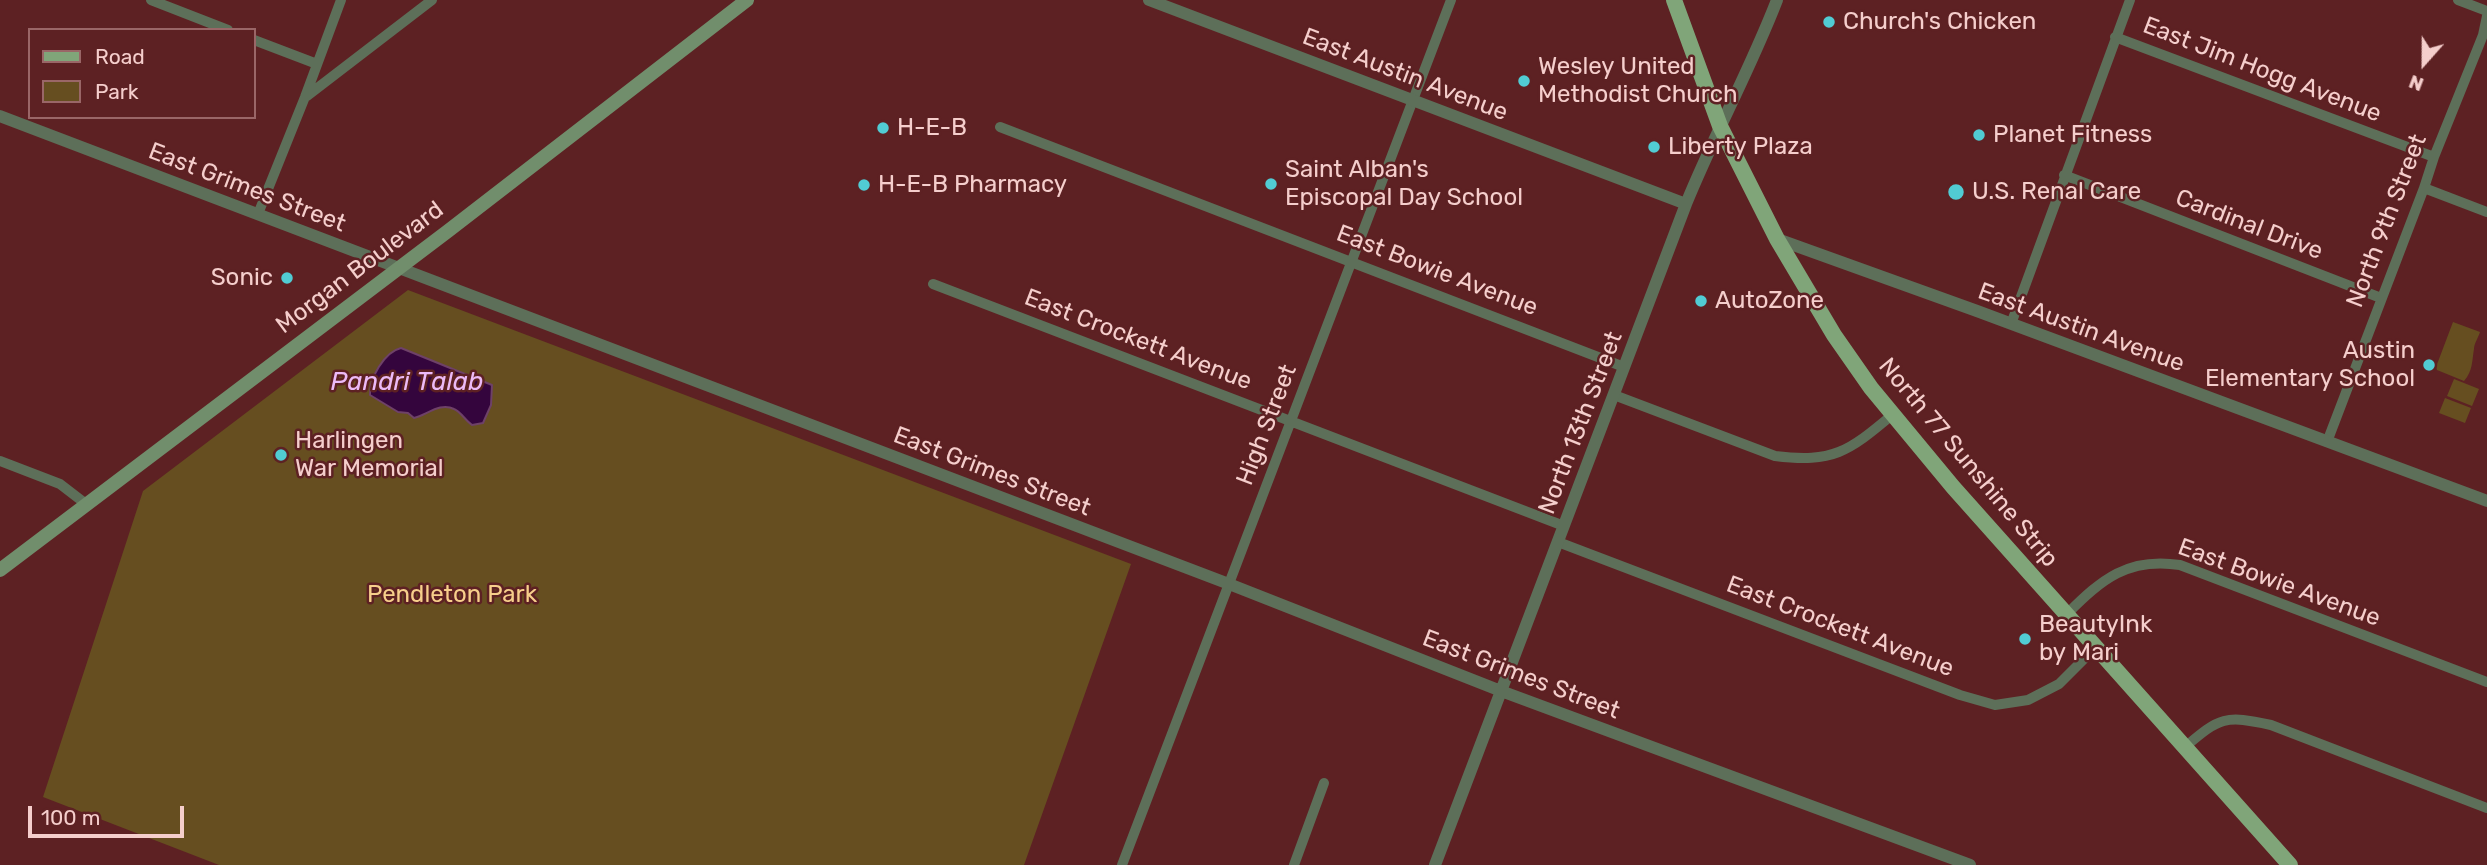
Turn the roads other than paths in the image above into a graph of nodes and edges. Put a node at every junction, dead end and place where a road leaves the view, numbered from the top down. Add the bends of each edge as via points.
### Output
1 (151, 0) edge
2 (341, 0) edge
3 (432, 0) edge
4 (747, 0) edge
5 (1149, 0) edge
6 (1451, 0) edge
7 (1674, 0) edge
8 (1777, 0) edge
9 (2130, 0) edge
10 (2458, 0) edge
11 (2487, 13) edge
12 (223, 28) edge
13 (2485, 36) edge
14 (2115, 37) junction
15 (256, 41) edge
16 (317, 64) junction
17 (305, 97) junction
18 (1413, 101) junction
19 (0, 116) edge
20 (1000, 127) dead end
21 (1720, 127) junction
22 (2434, 157) junction
23 (2064, 175) junction
24 (2424, 188) junction
25 (1686, 204) junction
26 (2487, 212) edge
27 (258, 214) junction
28 (1777, 239) junction
29 (1352, 260) junction
30 (398, 268) junction
31 (933, 284) dead end
32 (2381, 298) junction
33 (2011, 324) junction
34 (1624, 367) junction
35 (1614, 396) junction
36 (1892, 415) junction
37 (1292, 421) junction
38 (2327, 442) junction
39 (0, 461) edge
40 (2487, 501) edge
41 (86, 504) junction
42 (1564, 526) junction
43 (1558, 542) junction
44 (0, 570) edge
45 (1229, 584) junction
46 (2067, 614) junction
47 (2096, 647) junction
48 (2487, 682) edge
49 (1501, 691) junction
50 (2185, 747) junction
51 (1324, 783) dead end
52 (2487, 808) edge
53 (1437, 864) edge
54 (1122, 865) edge
55 (1294, 865) edge
56 (1970, 865) edge
57 (2290, 865) edge

1 - 12 street
2 - 16 street
3 - 17 street
4 - 30 main road, Morgan Boulevard
5 - 18 street, East Austin Avenue
6 - 18 street, High Street
7 - 21 main road, North 77 Sunshine Strip
8 - 21 street, North 13th Street
9 - 14 street
10 - 11 street
11 - 13 street, North 9th Street
13 - 22 street, North 9th Street
14 - 22 street, East Jim Hogg Avenue
14 - 23 street
15 - 16 street
16 - 17 street
17 - 27 street
18 - 25 street, East Austin Avenue
18 - 29 street, High Street
19 - 27 street, East Grimes Street
20 - 29 street, East Bowie Avenue
21 - 25 street, North 13th Street
21 - 28 main road, North 77 Sunshine Strip
22 - 24 street, North 9th Street
23 - 32 street, Cardinal Drive
23 - 33 street
24 - 26 street
24 - 32 street, North 9th Street
25 - 34 street, North 13th Street
27 - 30 street, East Grimes Street
28 - 33 street, East Austin Avenue
28 - 36 main road, North 77 Sunshine Strip via 1834,335
29 - 34 street, East Bowie Avenue
29 - 37 street, High Street
30 - 41 main road, Morgan Boulevard
30 - 45 street, East Grimes Street
31 - 37 street, East Crockett Avenue
32 - 38 street, North 9th Street
33 - 38 street, East Austin Avenue
34 - 35 street, North 13th Street
35 - 36 street via 1774,456 1801,459 1845,451
35 - 42 street, North 13th Street
36 - 46 main road, North 77 Sunshine Strip
37 - 42 street, East Crockett Avenue
37 - 45 street, High Street
38 - 40 street, East Austin Avenue
39 - 41 street via 60,484
41 - 44 main road, Morgan Boulevard
42 - 43 street, North 13th Street
43 - 47 street, East Crockett Avenue via 1995,705 2028,700 2059,684
43 - 49 street, North 13th Street
45 - 49 street, East Grimes Street
45 - 54 street, High Street
46 - 47 main road, North 77 Sunshine Strip
46 - 48 street, East Bowie Avenue via 2097,585 2120,571 2159,562 2180,565
47 - 50 main road, North 77 Sunshine Strip
49 - 53 street, North 13th Street
49 - 56 street, East Grimes Street
50 - 52 street via 2223,719 2241,718 2271,725
50 - 57 main road, North 77 Sunshine Strip
51 - 55 street

